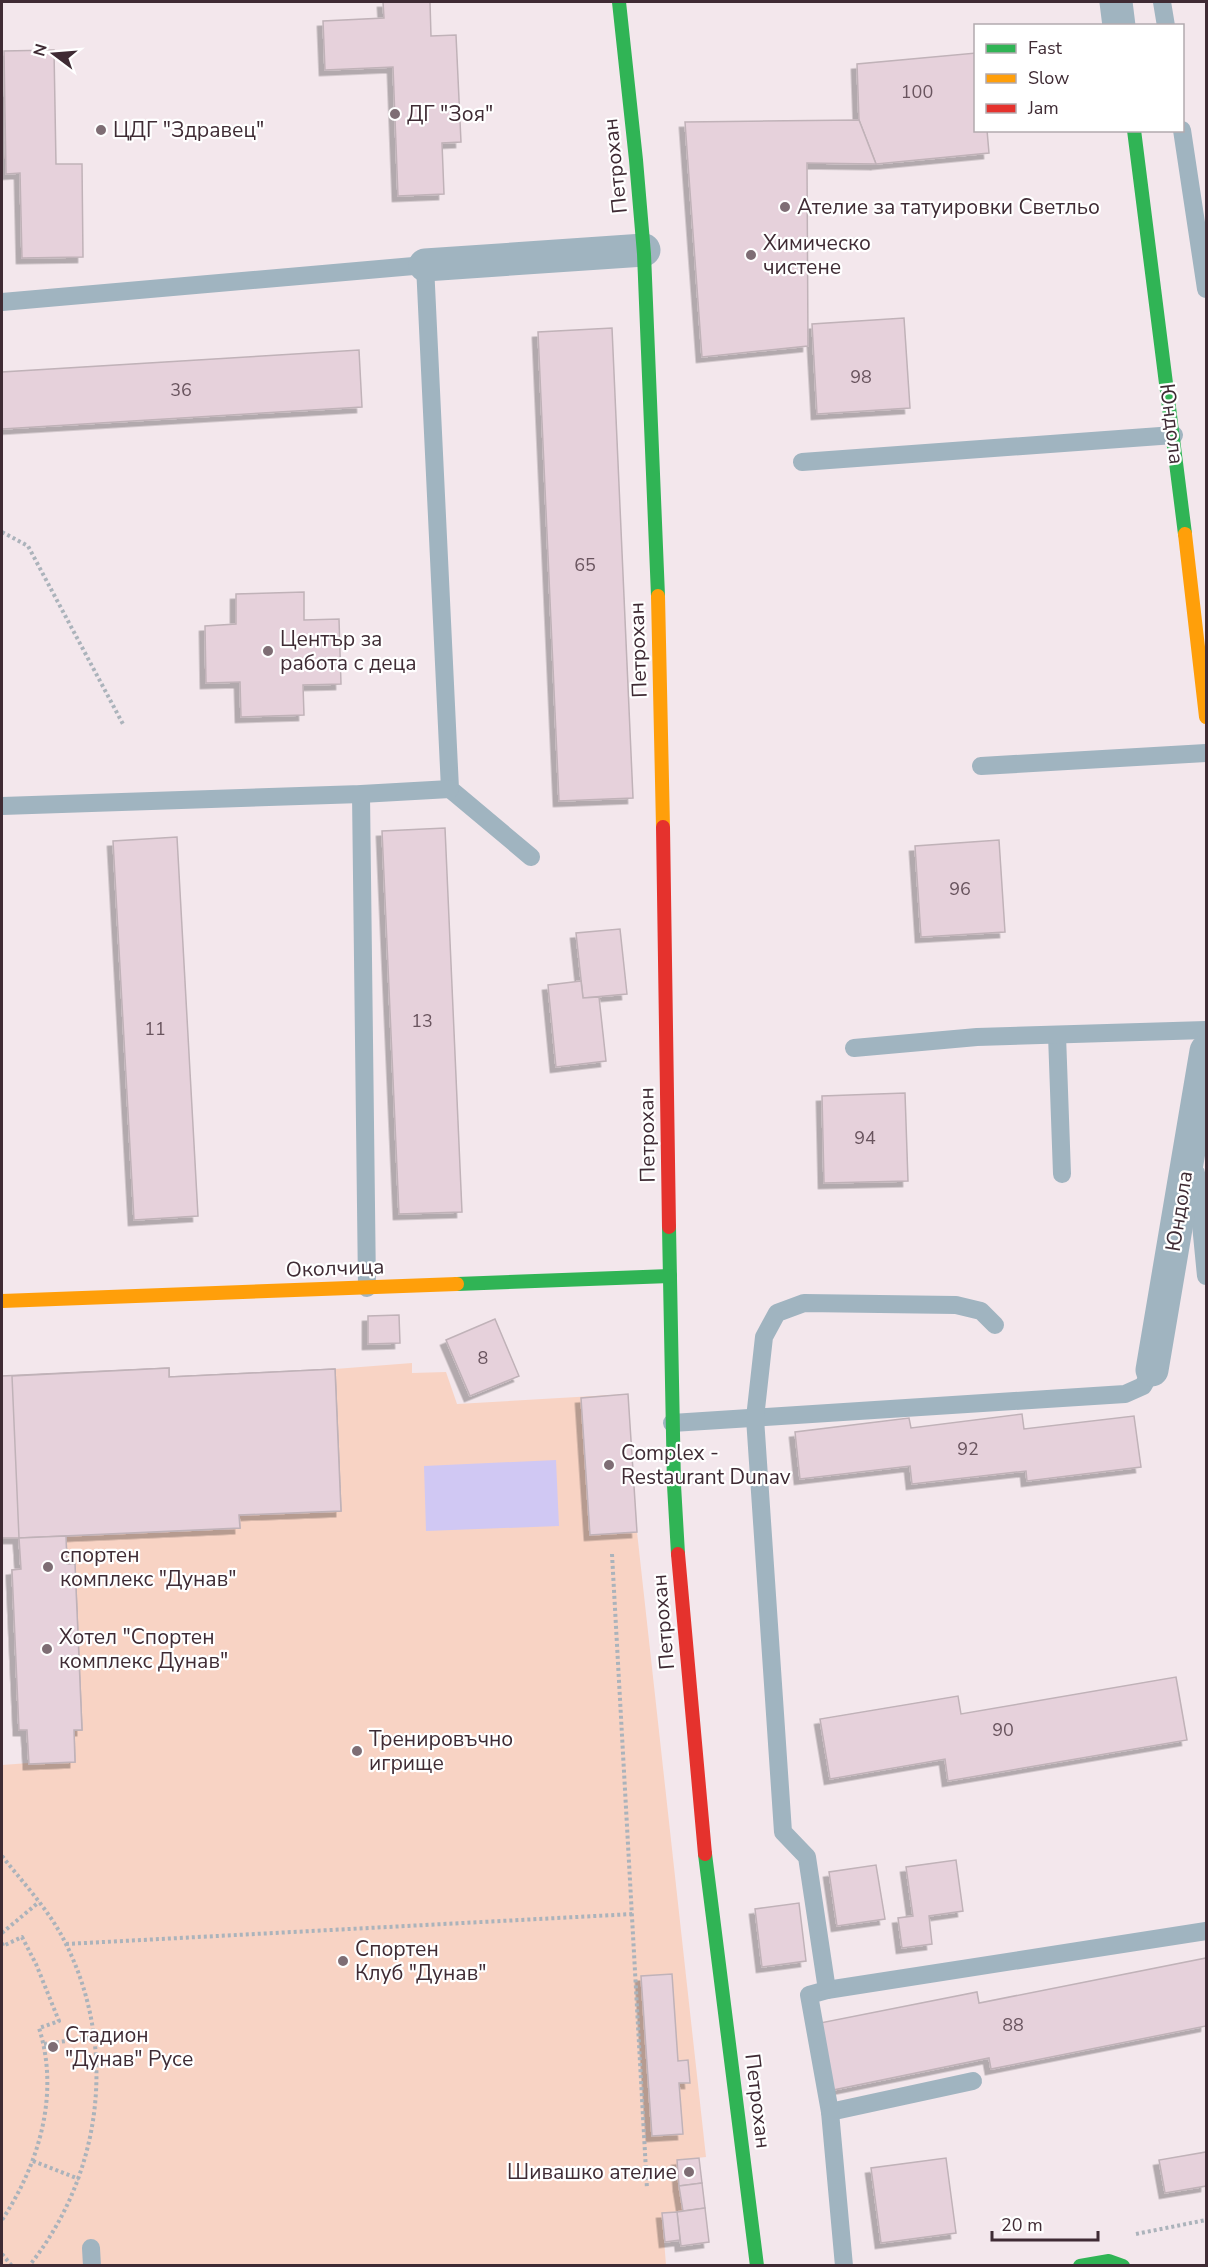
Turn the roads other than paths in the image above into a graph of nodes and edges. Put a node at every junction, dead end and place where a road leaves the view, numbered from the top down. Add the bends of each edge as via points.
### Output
1 (620, 2) edge
2 (1116, 2) edge
3 (1162, 2) edge
4 (1119, 24) edge
5 (1166, 24) edge
6 (1134, 132) edge
7 (1182, 132) edge
8 (644, 250) junction
9 (425, 265) junction
10 (1206, 289) edge
11 (2, 302) edge
12 (1174, 435) junction
13 (802, 462) dead end
14 (1206, 717) edge
15 (1206, 753) edge
16 (981, 766) dead end
17 (450, 789) junction
18 (362, 794) junction
19 (2, 806) edge
20 (531, 857) dead end
21 (1206, 1030) edge
22 (1057, 1035) junction
23 (854, 1047) dead end
24 (1206, 1051) edge
25 (1192, 1132) junction
26 (1062, 1174) dead end
27 (670, 1276) junction
28 (1206, 1276) edge
29 (367, 1288) junction
30 (2, 1301) edge
31 (995, 1325) dead end
32 (1152, 1370) joint
33 (755, 1418) junction
34 (672, 1423) junction
35 (1206, 1931) edge
36 (827, 1990) junction
37 (973, 2081) dead end
38 (830, 2112) junction
39 (757, 2265) edge
40 (844, 2265) edge
41 (1080, 2265) edge
42 (1124, 2265) edge

1 - 8 street, Петрохан
2 - 4 street
3 - 5 lane
6 - 12 street, Юндола
7 - 10 lane
8 - 9 street
8 - 27 street, Петрохан via 664,803
9 - 11 lane
9 - 17 lane
12 - 13 lane
12 - 14 street, Юндола
15 - 16 lane
17 - 18 lane
17 - 20 lane
18 - 19 lane
18 - 29 lane
21 - 22 lane
22 - 23 lane
22 - 26 lane
24 - 25 street, Юндола
25 - 28 lane
25 - 32 street, Юндола
27 - 29 street, Околчица
27 - 34 street, Петрохан
29 - 30 street, Околчица
31 - 33 lane via 981,1311 956,1305 804,1303 777,1313 764,1337
32 - 33 lane via 1143,1386 1125,1394
33 - 34 lane
33 - 36 lane via 783,1832 807,1857
34 - 39 street, Петрохан via 680,1582 704,1844
35 - 36 lane
36 - 38 lane via 808,1995
37 - 38 lane
38 - 40 lane
41 - 42 street via 1109,2261

